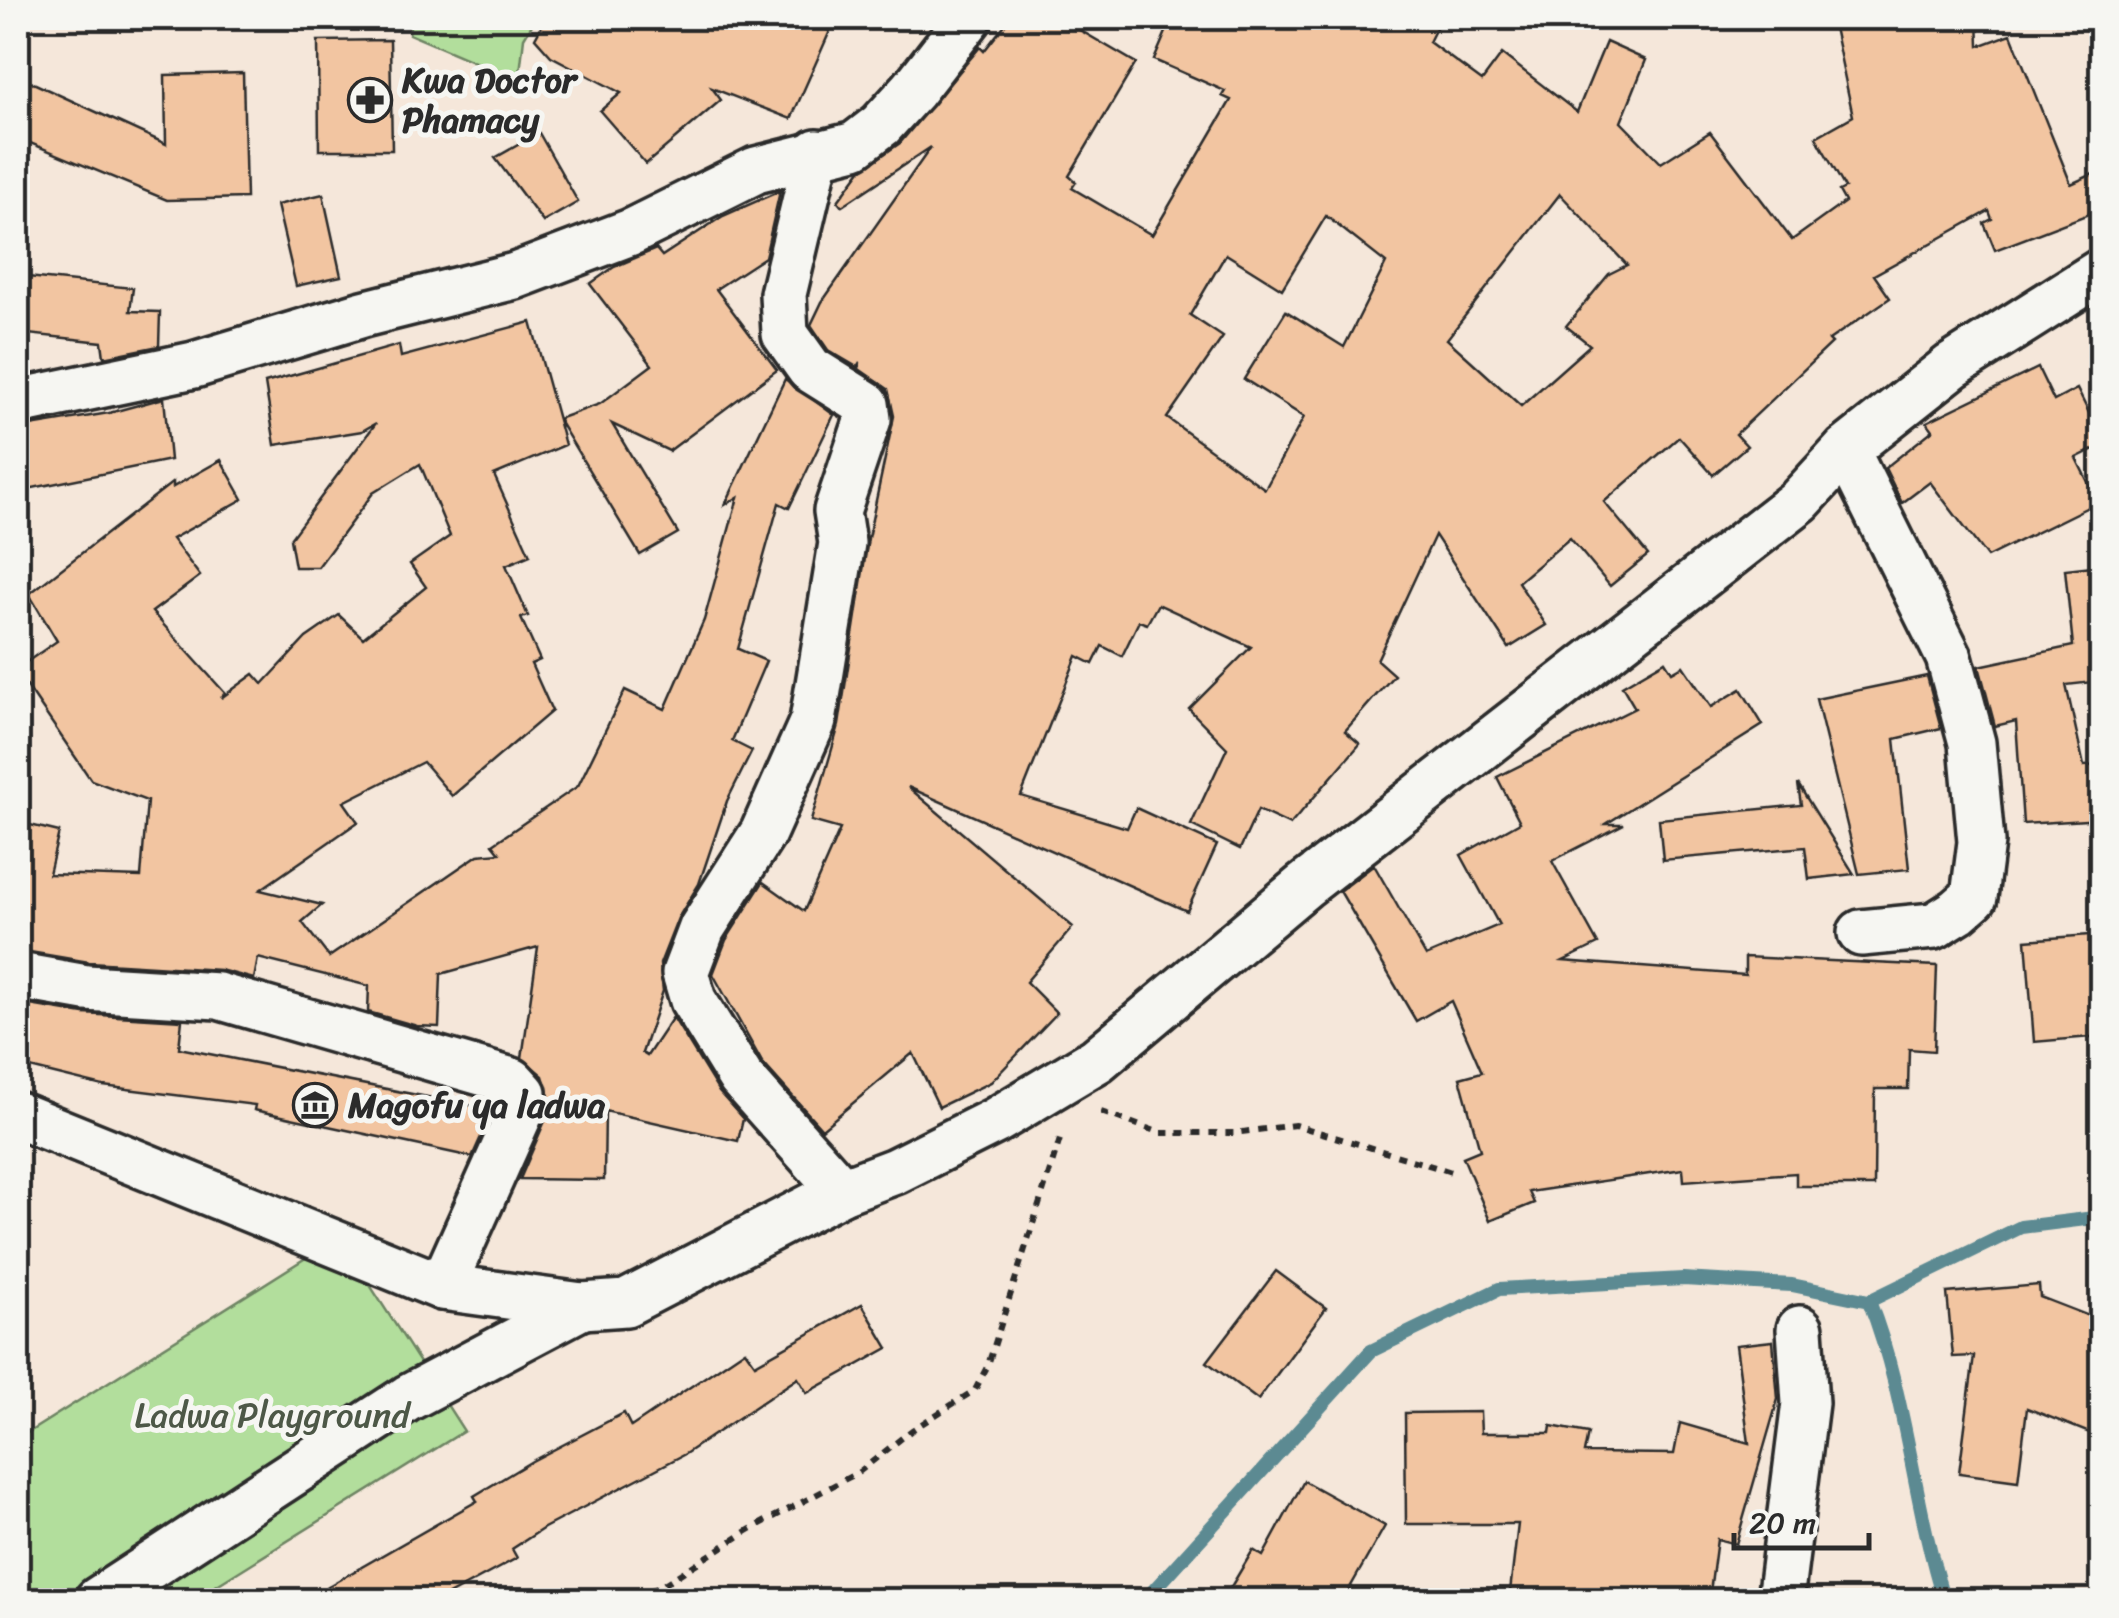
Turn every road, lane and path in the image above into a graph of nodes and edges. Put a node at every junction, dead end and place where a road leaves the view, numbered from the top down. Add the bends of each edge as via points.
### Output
1 (969, 18) edge
2 (817, 152) junction
3 (2102, 271) edge
4 (18, 402) edge
5 (1846, 450) junction
6 (1861, 933) dead end
7 (18, 976) edge
8 (1097, 1060) junction
9 (1071, 1103) junction
10 (18, 1114) edge
11 (1455, 1174) dead end
12 (842, 1191) junction
13 (442, 1287) junction
14 (582, 1306) junction
15 (1800, 1329) dead end
16 (18, 1588) edge
17 (20, 1600) edge
18 (98, 1600) edge
19 (619, 1600) edge
20 (1780, 1600) edge

1 - 2 street via 881,125 855,144
2 - 4 street via 756,170 616,238 516,276 194,364
2 - 12 street via 783,294 785,334 810,369 866,404 868,419 836,511 842,543 813,722 762,833 702,928 685,973 693,1000 741,1078
3 - 5 street via 1952,366
5 - 6 street via 1949,657 1972,742 1980,842 1974,896 1958,911 1934,926
5 - 8 street via 1800,500 1304,886
7 - 13 street via 86,988 218,996 512,1081 523,1094 521,1111
8 - 9 path
8 - 12 street via 995,1121
9 - 11 path via 1161,1134 1296,1125
9 - 19 path via 988,1365 974,1390 859,1472 658,1588
10 - 13 street
12 - 14 street via 626,1303
13 - 14 street
14 - 18 street via 408,1398
15 - 20 street via 1805,1403
16 - 17 path

